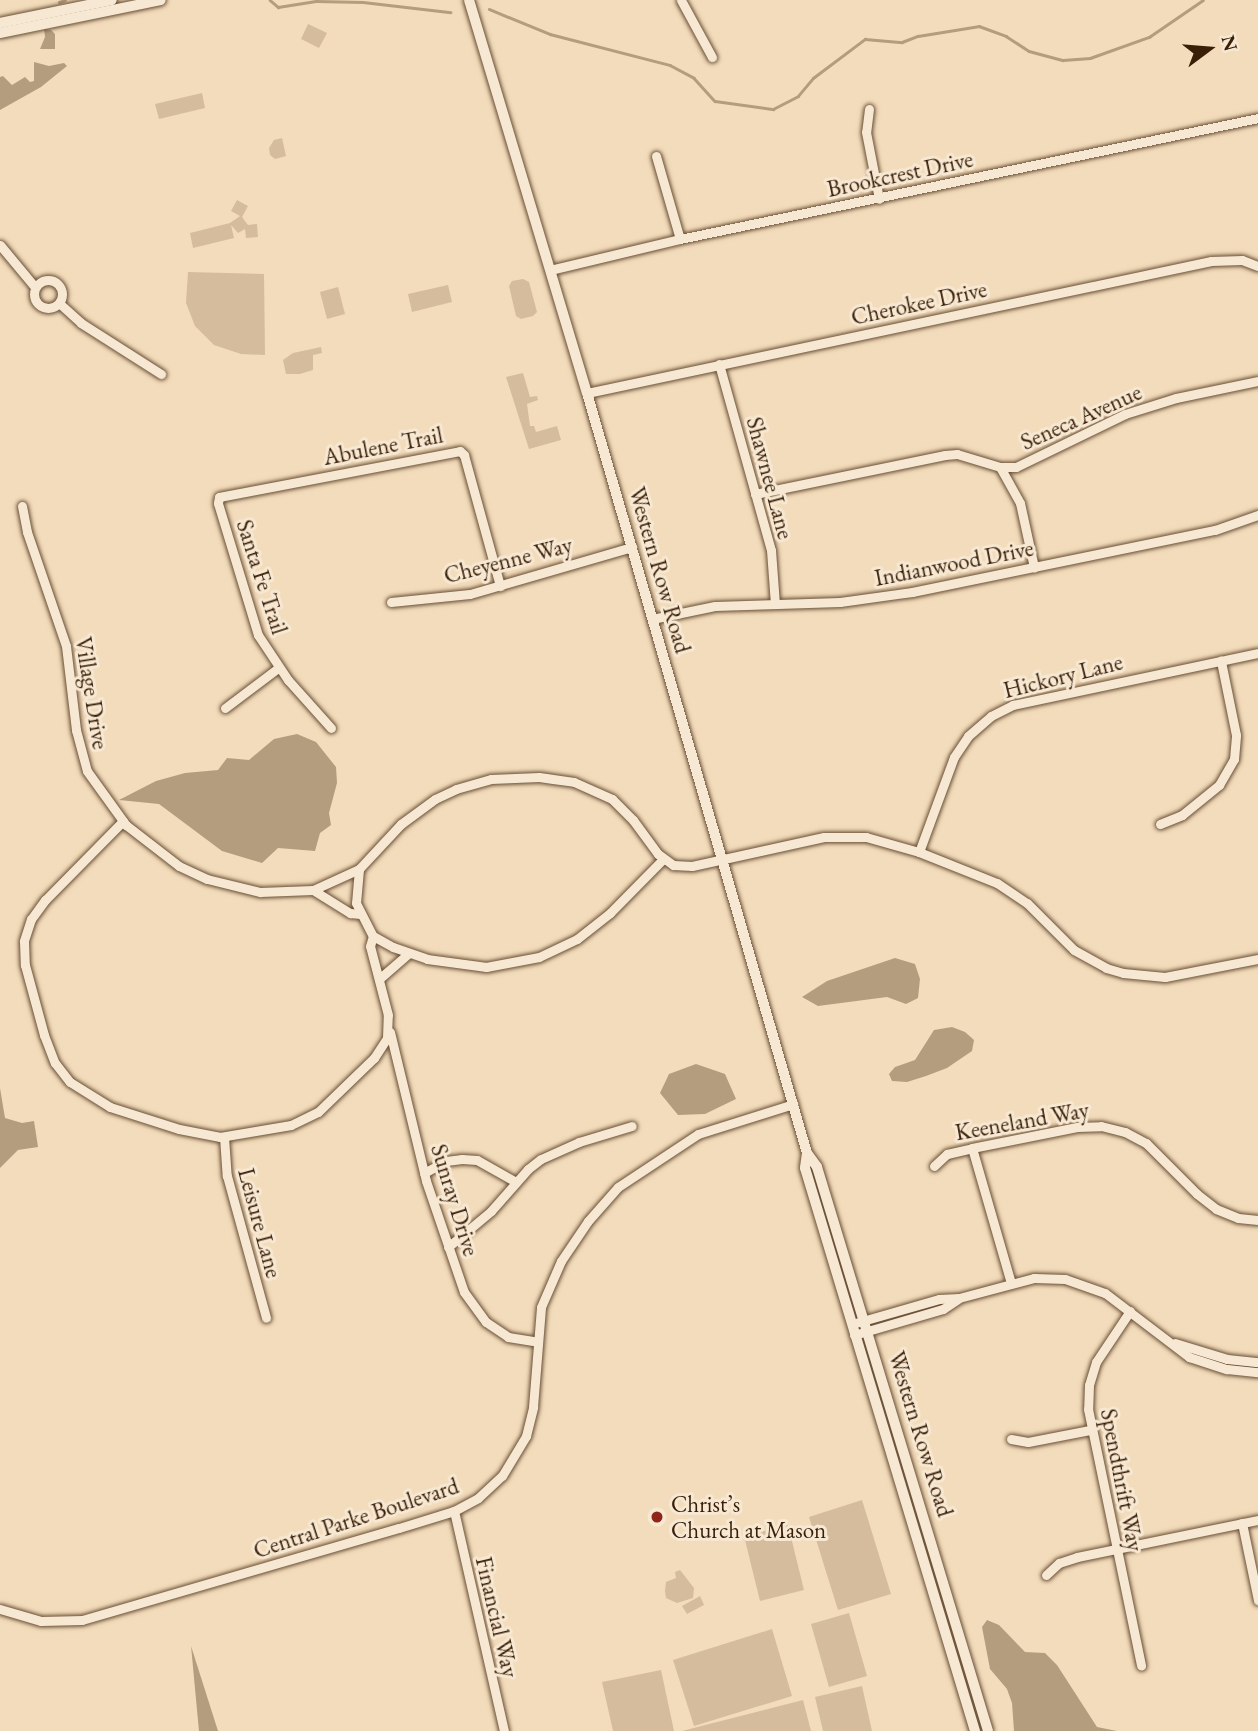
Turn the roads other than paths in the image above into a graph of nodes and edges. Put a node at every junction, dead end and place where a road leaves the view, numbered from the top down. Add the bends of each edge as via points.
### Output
1 (112, 0) edge
2 (161, 0) edge
3 (469, 0) edge
4 (681, 0) edge
5 (0, 23) edge
6 (0, 33) edge
7 (712, 57) dead end
8 (869, 109) dead end
9 (1258, 118) edge
10 (656, 156) dead end
11 (879, 199) junction
12 (680, 239) junction
13 (0, 245) edge
14 (1258, 266) edge
15 (550, 270) junction
16 (35, 286) junction
17 (59, 303) junction
18 (719, 364) junction
19 (161, 374) dead end
20 (1258, 381) edge
21 (587, 393) junction
22 (1000, 467) junction
23 (755, 494) junction
24 (217, 499) joint
25 (22, 506) dead end
26 (1258, 515) edge
27 (632, 547) junction
28 (1034, 566) junction
29 (500, 586) junction
30 (391, 602) dead end
31 (775, 604) junction
32 (652, 619) junction
33 (1258, 653) edge
34 (1221, 661) junction
35 (278, 668) junction
36 (225, 708) dead end
37 (331, 728) dead end
38 (123, 821) junction
39 (1160, 824) dead end
40 (919, 852) junction
41 (663, 859) junction
42 (720, 859) junction
43 (359, 869) junction
44 (313, 890) junction
45 (360, 914) junction
46 (373, 936) junction
47 (408, 954) junction
48 (1258, 959) edge
49 (379, 979) junction
50 (389, 1027) junction
51 (793, 1104) junction
52 (632, 1126) dead end
53 (224, 1137) junction
54 (972, 1148) junction
55 (807, 1153) junction
56 (934, 1166) dead end
57 (424, 1173) junction
58 (516, 1182) junction
59 (1258, 1220) edge
60 (448, 1247) junction
61 (1011, 1283) junction
62 (1130, 1311) junction
63 (266, 1318) dead end
64 (866, 1325) junction
65 (853, 1329) junction
66 (538, 1342) junction
67 (1172, 1343) junction
68 (1258, 1362) edge
69 (1258, 1372) edge
70 (1090, 1430) junction
71 (1011, 1439) dead end
72 (454, 1511) junction
73 (1258, 1520) edge
74 (1242, 1523) junction
75 (1115, 1549) junction
76 (1046, 1575) dead end
77 (1258, 1600) edge
78 (0, 1609) edge
79 (1141, 1666) dead end
80 (504, 1731) edge
81 (975, 1731) edge
82 (988, 1731) edge

1 - 5 street
2 - 6 street
3 - 15 street, Western Row Road
4 - 7 street
8 - 11 street via 866,132
9 - 11 street, Brookcrest Drive
10 - 12 street
11 - 12 street, Brookcrest Drive
12 - 15 street, Brookcrest Drive
13 - 16 street
14 - 18 street, Cherokee Drive via 1242,260 1211,261
15 - 21 street, Western Row Road
16 - 17 street via 40,305 49,308
16 - 17 street via 45,279 57,282 62,291
17 - 19 street
18 - 21 street, Cherokee Drive
18 - 23 street, Shawnee Lane
20 - 22 street, Seneca Avenue via 1153,404 1016,467
21 - 27 street, Western Row Road
22 - 23 street, Seneca Avenue via 945,454
22 - 28 street via 1020,503
23 - 31 street, Shawnee Lane via 771,550
24 - 29 street, Abulene Trail via 460,451
24 - 35 street, Santa Fe Trail via 253,624
25 - 38 street, Village Drive via 66,646 82,760
26 - 28 street, Indianwood Drive via 1215,530
27 - 29 street, Cheyenne Way
27 - 32 street, Western Row Road
28 - 31 street, Indianwood Drive via 876,598
29 - 30 street, Cheyenne Way via 457,596
31 - 32 street, Indianwood Drive via 715,606
32 - 42 street, Western Row Road
33 - 34 street, Hickory Lane
34 - 39 street via 1236,735 1234,759 1219,785 1182,816
34 - 40 street, Hickory Lane via 1013,705 991,716 954,757
35 - 36 street
35 - 37 street, Santa Fe Trail
38 - 44 street, Village Drive via 170,859 207,880 260,892
38 - 53 street via 45,900 26,930 25,965 44,1035 62,1073 94,1099 179,1129
40 - 42 street via 848,836 800,841
40 - 48 street via 1012,892 1074,950 1105,968 1153,978
41 - 42 street via 679,866
41 - 43 street, Village Drive via 621,806 602,793 556,779 514,777 473,783 435,799 401,824
41 - 47 street via 592,929 539,957 486,967
42 - 51 street, Western Row Road
43 - 44 street, Village Drive
43 - 45 street via 355,897
44 - 45 street
45 - 46 street
46 - 47 street
46 - 49 street, Sunray Drive via 370,946
47 - 49 street
49 - 50 street, Sunray Drive
50 - 53 street via 374,1058 318,1112 291,1125
50 - 57 street, Sunray Drive
51 - 55 street, Western Row Road
51 - 66 street, Central Parke Boulevard via 698,1134 618,1187 561,1261 541,1307
52 - 58 street via 557,1151
53 - 63 street, Leisure Lane via 227,1175
54 - 56 street, Keeneland Way via 947,1154
54 - 59 street, Keeneland Way via 1077,1127 1113,1128 1146,1143 1216,1209
54 - 61 street
55 - 64 street, Western Row Road via 817,1167
55 - 65 street, Western Row Road via 805,1168
57 - 58 street via 461,1158 477,1160
57 - 60 street, Sunray Drive
58 - 60 street via 491,1211
60 - 66 street, Sunray Drive via 464,1292 486,1322 508,1337
61 - 62 street via 1046,1277 1077,1282 1105,1293
61 - 64 street via 959,1298 943,1308
62 - 67 street
62 - 70 street, Spendthrift Way via 1104,1346 1092,1373
64 - 65 street
64 - 82 street, Western Row Road
65 - 81 street, Western Row Road
66 - 72 street, Central Parke Boulevard via 533,1407 519,1451 491,1488
67 - 68 street via 1227,1359
67 - 69 street via 1209,1365
70 - 71 street via 1028,1442
70 - 75 street, Spendthrift Way
72 - 78 street, Central Parke Boulevard via 82,1620 41,1621
72 - 80 street, Financial Way
73 - 74 street
74 - 75 street
74 - 77 street
75 - 76 street via 1065,1561
75 - 79 street, Spendthrift Way

